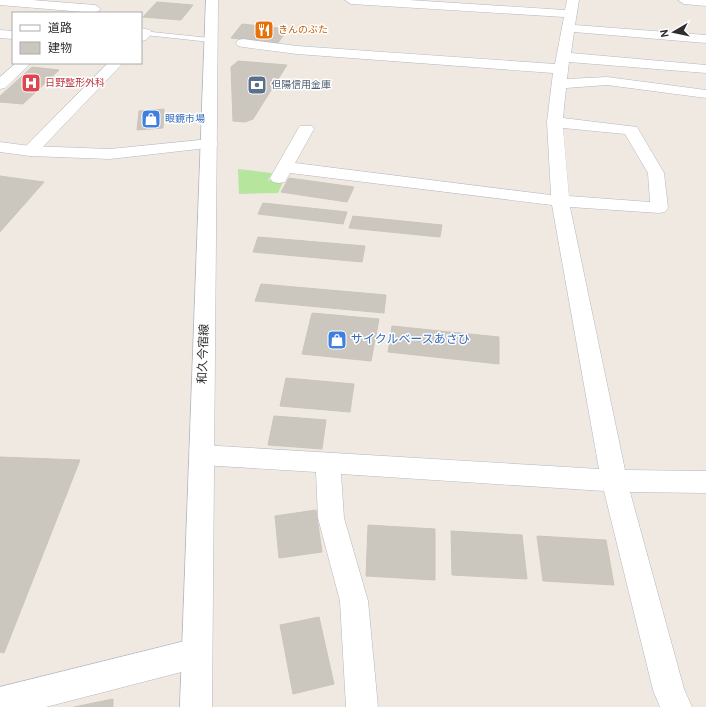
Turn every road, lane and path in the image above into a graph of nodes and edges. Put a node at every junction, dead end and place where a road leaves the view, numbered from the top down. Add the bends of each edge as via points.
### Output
1 (97, 0) edge
2 (212, 0) edge
3 (351, 0) edge
4 (684, 0) edge
5 (0, 1) edge
6 (706, 2) edge
7 (89, 11) edge
8 (570, 14) edge
9 (0, 34) edge
10 (142, 34) edge
11 (12, 36) edge
12 (706, 39) edge
13 (210, 40) junction
14 (243, 43) dead end
15 (23, 64) edge
16 (115, 64) edge
17 (706, 69) edge
18 (561, 70) junction
19 (1, 83) edge
20 (706, 94) edge
21 (555, 122) junction
22 (306, 128) dead end
23 (210, 144) junction
24 (0, 147) edge
25 (30, 151) junction
26 (560, 200) junction
27 (202, 455) junction
28 (328, 462) junction
29 (614, 480) junction
30 (706, 482) edge
31 (197, 654) junction
32 (0, 704) edge
33 (196, 707) edge
34 (362, 707) edge
35 (676, 707) edge

1 - 7 street
2 - 13 street, 和久今宿線
3 - 8 street
4 - 6 street
5 - 7 street
8 - 12 street
8 - 18 street
9 - 11 street
10 - 13 lane
13 - 23 street, 和久今宿線
14 - 18 street via 296,50
15 - 19 street
16 - 25 street
17 - 18 street
18 - 20 street via 606,81
18 - 21 street
21 - 26 street
21 - 26 street via 631,130 656,173 659,208
22 - 26 street via 282,172
23 - 25 street via 110,154
23 - 27 street, 和久今宿線
24 - 25 street
26 - 29 street
27 - 28 street
27 - 31 street, 和久今宿線
28 - 29 street
28 - 34 street via 331,518 354,601
29 - 30 street
29 - 35 street via 669,690
31 - 32 street
31 - 33 street, 和久今宿線

